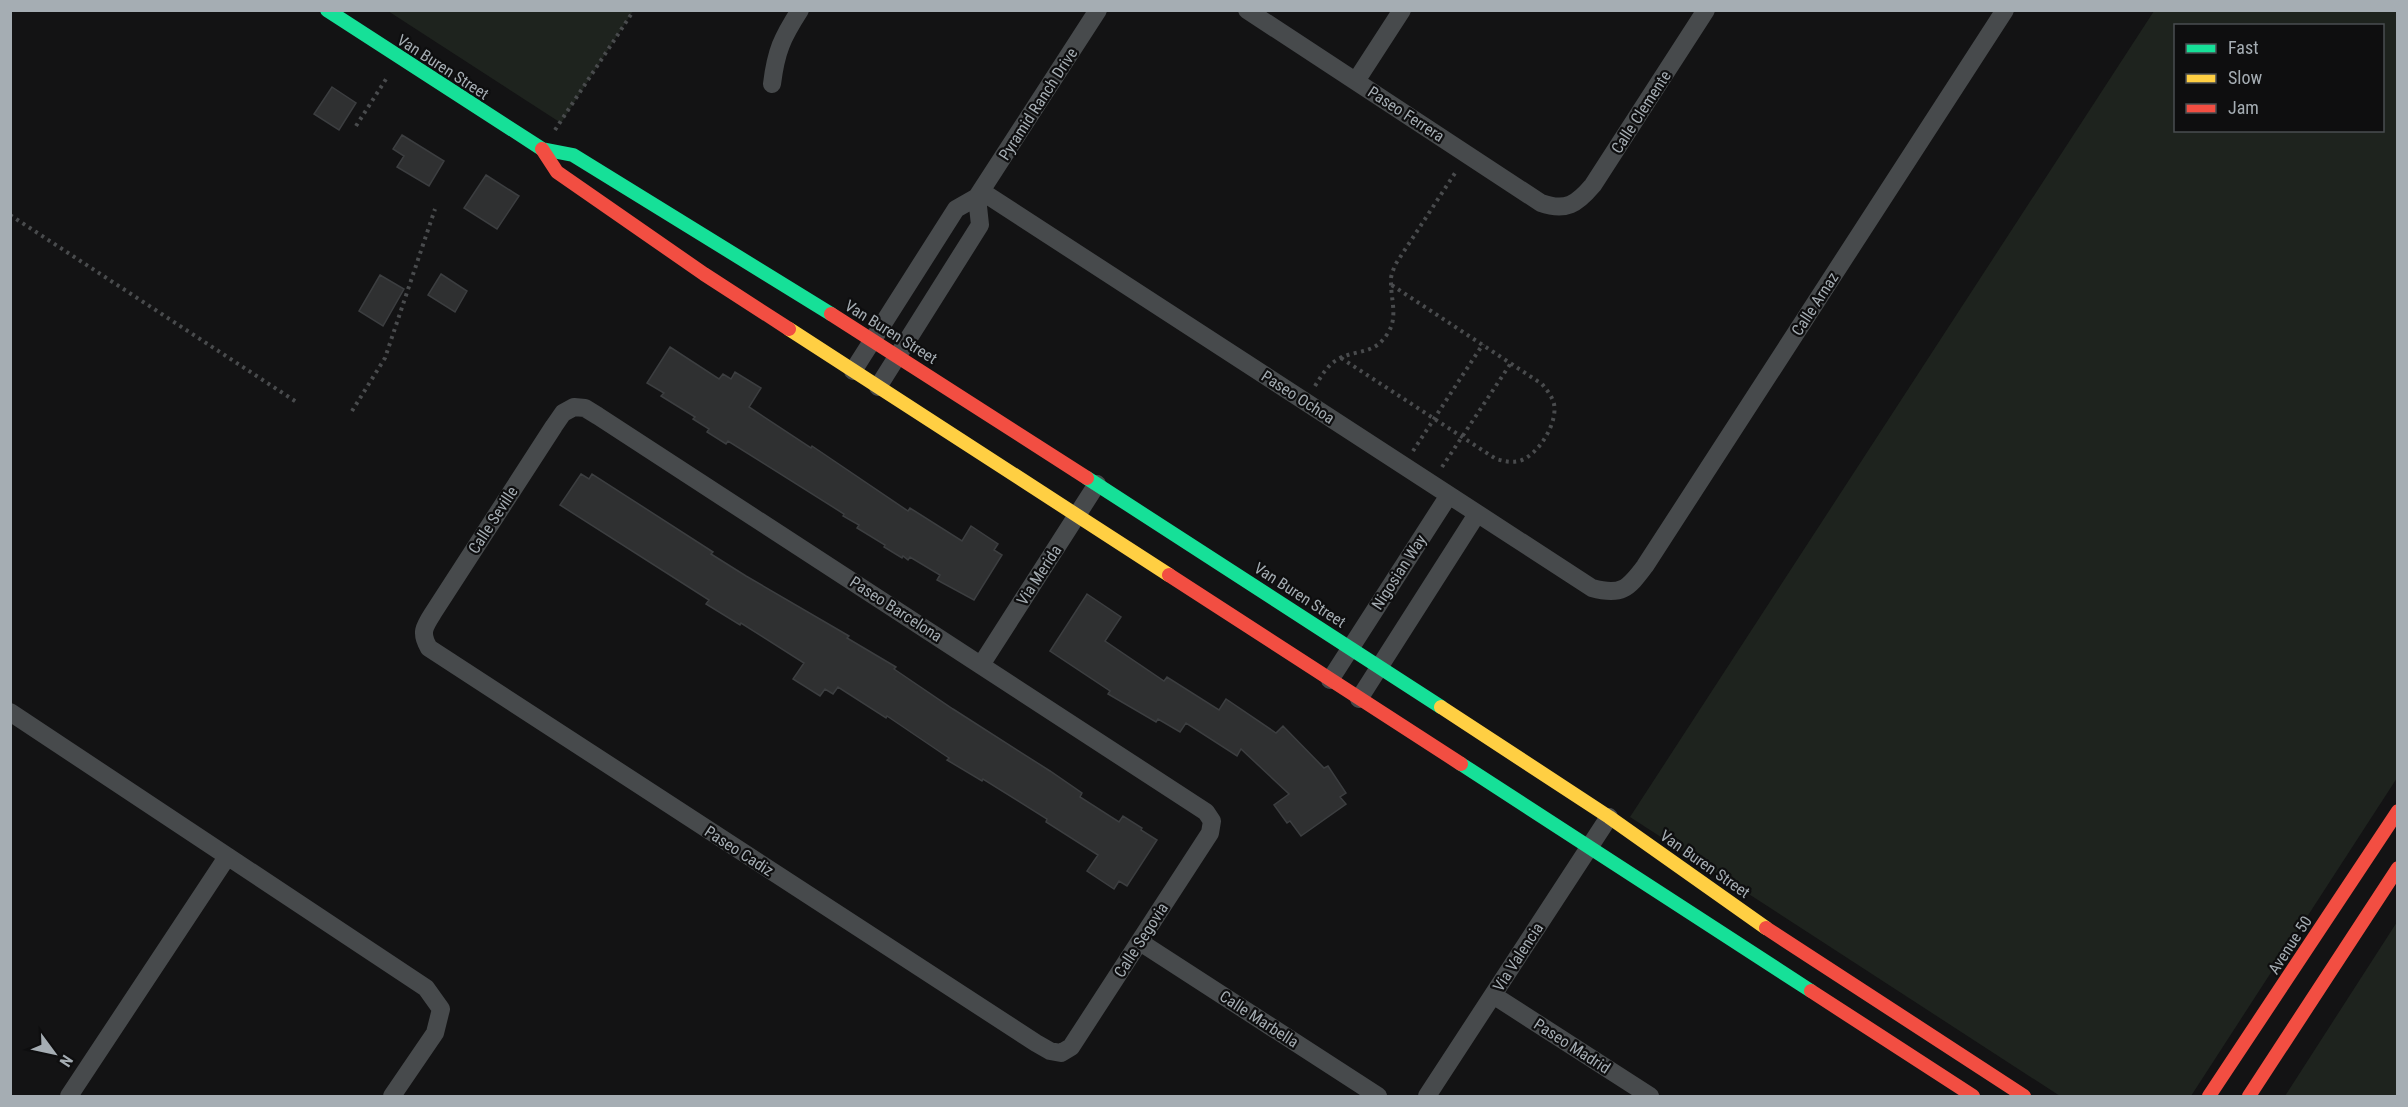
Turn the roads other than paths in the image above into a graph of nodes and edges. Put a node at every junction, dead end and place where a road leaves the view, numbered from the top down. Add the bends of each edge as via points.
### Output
1 (327, 10) edge
2 (800, 10) edge
3 (1098, 10) edge
4 (1247, 10) edge
5 (1402, 10) edge
6 (1706, 10) edge
7 (2005, 10) edge
8 (1356, 81) junction
9 (772, 84) dead end
10 (542, 150) junction
11 (979, 194) junction
12 (1568, 206) joint
13 (873, 340) junction
14 (898, 356) junction
15 (853, 372) junction
16 (878, 387) junction
17 (574, 407) joint
18 (1097, 484) junction
19 (1449, 495) junction
20 (1477, 513) junction
21 (1077, 516) junction
22 (1618, 592) joint
23 (423, 639) joint
24 (1350, 647) junction
25 (981, 664) junction
26 (1379, 668) junction
27 (1330, 680) junction
28 (1359, 699) junction
29 (13, 718) edge
30 (2397, 811) edge
31 (1609, 817) junction
32 (1212, 821) joint
33 (1588, 849) junction
34 (226, 857) junction
35 (2397, 868) edge
36 (1140, 942) junction
37 (1493, 994) junction
38 (1061, 1053) joint
39 (69, 1096) edge
40 (392, 1096) edge
41 (1378, 1096) edge
42 (1427, 1096) edge
43 (1650, 1096) edge
44 (1973, 1096) edge
45 (2024, 1096) edge
46 (2209, 1096) edge
47 (2249, 1096) edge

1 - 10 street, Van Buren Street
2 - 9 street via 781,40
3 - 11 street, Pyramid Ranch Drive
4 - 8 street, Paseo Ferrera
5 - 8 street
6 - 12 street, Calle Clemente via 1593,185 1581,199
7 - 22 street, Calle Arnaz via 1645,566 1632,584
8 - 12 street, Paseo Ferrera via 1542,202 1555,208
10 - 13 street, Van Buren Street via 573,155
10 - 15 street, Van Buren Street via 558,172
11 - 13 street, Pyramid Ranch Drive via 956,209
11 - 14 street via 980,225
11 - 19 street, Paseo Ochoa
13 - 14 street, Van Buren Street
13 - 15 street, Pyramid Ranch Drive
14 - 16 street
14 - 18 street, Van Buren Street
15 - 16 street, Van Buren Street
16 - 21 street, Van Buren Street
17 - 23 street, Calle Seville via 563,413 554,426 425,627
17 - 25 street, Paseo Barcelona via 598,416
18 - 21 street, Via Merida
18 - 24 street, Van Buren Street
19 - 20 street, Paseo Ochoa
19 - 24 street, Nigosian Way
20 - 22 street, Paseo Ochoa via 1592,588
20 - 26 street, Nigosian Way
21 - 25 street, Via Merida
21 - 27 street, Van Buren Street
23 - 38 street, Paseo Cadiz via 442,657 1036,1044
24 - 26 street, Van Buren Street
24 - 27 street, Nigosian Way
25 - 32 street, Paseo Barcelona via 1193,802
26 - 28 street, Nigosian Way
26 - 31 street, Van Buren Street
27 - 28 street, Van Buren Street
28 - 33 street, Van Buren Street
29 - 34 street
30 - 46 street, Avenue 50
31 - 33 street, Via Valencia
31 - 45 street, Van Buren Street via 1786,942
32 - 36 street, Calle Segovia via 1202,847
33 - 37 street, Via Valencia
33 - 44 street, Van Buren Street
34 - 39 street
34 - 40 street via 426,988 441,1009 435,1033
35 - 47 street
36 - 38 street, Calle Segovia via 1071,1047
36 - 41 street, Calle Marbella
37 - 42 street, Via Valencia
37 - 43 street, Paseo Madrid

